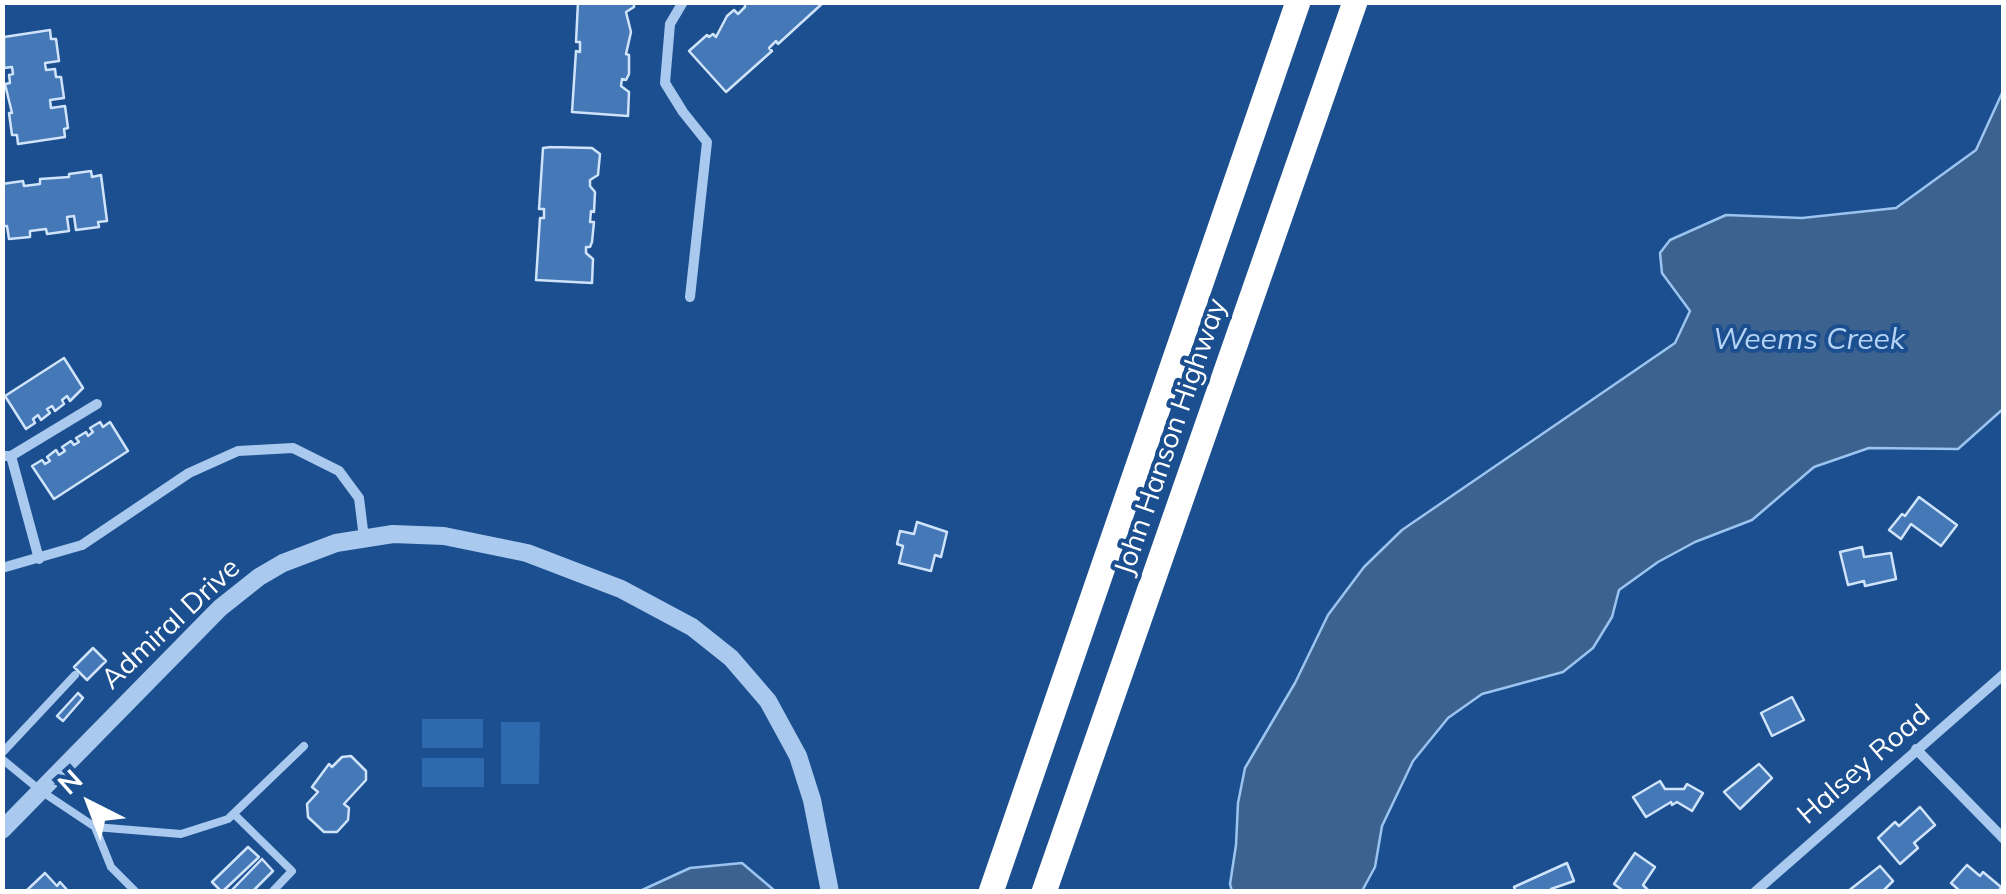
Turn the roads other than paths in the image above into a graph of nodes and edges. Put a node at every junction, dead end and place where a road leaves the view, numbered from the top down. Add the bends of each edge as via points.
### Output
1 (683, 2) edge
2 (1298, 2) edge
3 (1355, 2) edge
4 (690, 297) dead end
5 (98, 404) dead end
6 (7, 456) edge
7 (364, 538) junction
8 (39, 559) junction
9 (2, 568) edge
10 (2004, 674) edge
11 (75, 675) dead end
12 (304, 746) dead end
13 (1916, 748) junction
14 (2, 756) edge
15 (41, 790) junction
16 (234, 814) junction
17 (95, 827) junction
18 (2, 830) edge
19 (2004, 839) edge
20 (136, 892) edge
21 (272, 892) edge
22 (830, 892) edge
23 (990, 892) edge
24 (1044, 892) edge
25 (1755, 892) edge

1 - 4 street via 670,24 665,83 707,142
2 - 23 highway, John Hanson Highway
3 - 24 highway, John Hanson Highway
5 - 6 street
6 - 8 street
7 - 8 street via 359,498 339,471 293,448 238,451 189,473 82,545
7 - 15 street, Admiral Drive via 296,558 240,591
7 - 22 street, Admiral Drive via 444,536 527,553 650,602 712,641 756,686 788,735 812,800
8 - 9 street
10 - 13 street, Halsey Road
11 - 14 lane
12 - 16 lane
13 - 19 street
13 - 25 street, Halsey Road
14 - 15 lane
15 - 17 lane
15 - 18 street, Admiral Drive
16 - 17 lane via 182,834
16 - 21 lane via 292,872
17 - 20 lane via 112,867

